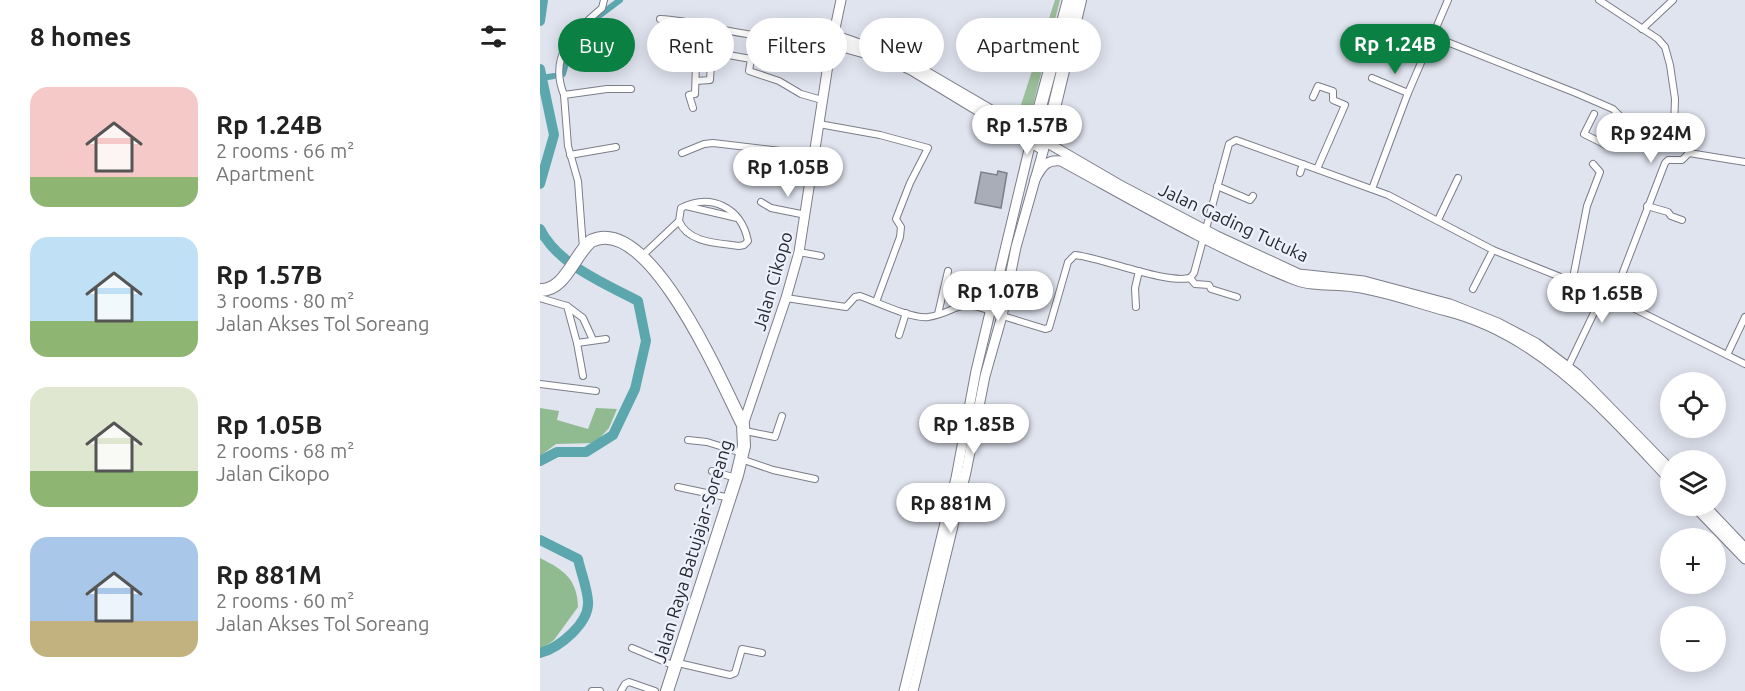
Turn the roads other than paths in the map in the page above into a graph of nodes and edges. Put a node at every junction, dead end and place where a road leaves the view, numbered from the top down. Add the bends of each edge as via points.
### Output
1 (604, 0) edge
2 (841, 0) edge
3 (1068, 0) edge
4 (1080, 0) edge
5 (1448, 0) edge
6 (1599, 0) edge
7 (1674, 0) edge
8 (837, 18) edge
9 (1642, 29) junction
10 (1432, 36) junction
11 (847, 47) edge
12 (847, 47) edge
13 (734, 56) edge
14 (696, 72) edge
15 (711, 72) edge
16 (827, 72) edge
17 (1372, 78) dead end
18 (696, 81) junction
19 (631, 89) dead end
20 (1408, 93) junction
21 (564, 95) junction
22 (1313, 97) dead end
23 (822, 100) junction
24 (693, 108) dead end
25 (1038, 114) junction
26 (1594, 114) dead end
27 (1014, 122) junction
28 (819, 124) junction
29 (1674, 127) junction
30 (1629, 135) junction
31 (1032, 138) junction
32 (1044, 146) junction
33 (616, 147) dead end
34 (682, 153) dead end
35 (1689, 153) junction
36 (570, 155) junction
37 (814, 155) junction
38 (1745, 162) edge
39 (1026, 163) junction
40 (1303, 164) junction
41 (1593, 164) dead end
42 (1317, 169) junction
43 (1300, 173) dead end
44 (1458, 178) dead end
45 (1035, 179) junction
46 (1217, 186) junction
47 (1372, 189) junction
48 (1253, 196) dead end
49 (760, 201) dead end
50 (685, 206) junction
51 (1647, 206) junction
52 (806, 215) junction
53 (737, 218) junction
54 (1438, 220) junction
55 (1682, 220) dead end
56 (679, 221) junction
57 (1204, 235) junction
58 (582, 250) junction
59 (1493, 250) junction
60 (799, 252) junction
61 (642, 256) junction
62 (821, 256) dead end
63 (948, 271) dead end
64 (1139, 271) junction
65 (1190, 278) junction
66 (1572, 282) junction
67 (1473, 289) dead end
68 (540, 290) edge
69 (1603, 294) junction
70 (1237, 297) dead end
71 (540, 298) edge
72 (786, 298) junction
73 (1613, 298) junction
74 (876, 302) junction
75 (567, 306) junction
76 (1136, 307) dead end
77 (988, 310) junction
78 (906, 313) junction
79 (938, 314) junction
80 (1745, 316) edge
81 (1006, 317) junction
82 (899, 335) dead end
83 (606, 339) dead end
84 (593, 340) junction
85 (577, 343) junction
86 (1727, 355) junction
87 (1745, 364) edge
88 (1568, 367) junction
89 (974, 371) junction
90 (583, 376) dead end
91 (540, 384) edge
92 (596, 391) dead end
93 (981, 404) junction
94 (782, 416) dead end
95 (744, 428) junction
96 (688, 440) dead end
97 (742, 456) junction
98 (1660, 465) edge
99 (1660, 466) edge
100 (712, 471) dead end
101 (736, 478) junction
102 (815, 479) dead end
103 (678, 487) dead end
104 (730, 498) junction
105 (1704, 516) edge
106 (1715, 516) edge
107 (947, 533) junction
108 (1745, 548) edge
109 (1745, 559) edge
110 (632, 648) dead end
111 (762, 653) dead end
112 (677, 665) junction
113 (592, 691) edge
114 (600, 691) edge
115 (621, 691) edge
116 (655, 691) edge
117 (667, 691) edge
118 (899, 691) edge
119 (904, 691) edge
120 (913, 691) edge
121 (918, 691) edge

1 - 21 street via 602,8 584,23 562,52 558,79
2 - 8 main road, Jalan Cikopo
3 - 25 highway
4 - 32 highway
5 - 10 street
6 - 9 street
7 - 9 street
9 - 29 street via 1658,39 1667,51 1675,99
10 - 20 street
10 - 30 street via 1612,110 1623,119
11 - 27 main road, Jalan Gading Tutuka via 907,61
12 - 31 main road, Jalan Gading Tutuka via 911,70
13 - 23 street via 751,59 749,71
14 - 18 street
15 - 18 street via 710,81
16 - 23 main road, Jalan Cikopo
17 - 20 street
18 - 24 street via 695,94 689,95
19 - 21 street
20 - 47 street
21 - 36 street
22 - 42 street via 1318,86 1334,91 1333,101 1345,105
23 - 28 main road, Jalan Cikopo
25 - 27 highway via 1028,122
25 - 31 highway
26 - 30 street via 1585,135 1606,145 1614,137
27 - 31 main road, Jalan Gading Tutuka
28 - 37 main road, Jalan Cikopo
28 - 74 street via 928,148 896,217 900,237
29 - 30 street via 1648,148 1639,146
29 - 35 street
31 - 32 main road, Jalan Gading Tutuka
31 - 39 main road
32 - 45 main road
32 - 57 main road, Jalan Gading Tutuka
33 - 36 street
34 - 37 street via 713,143
35 - 38 street
35 - 51 street via 1682,160 1666,161
36 - 58 street via 578,180
37 - 52 main road, Jalan Cikopo
39 - 77 main road via 1018,176
39 - 89 main road
40 - 42 street
40 - 43 street
40 - 46 street via 1233,140
41 - 66 street via 1600,172 1587,206
42 - 47 street
44 - 54 street
45 - 57 main road, Jalan Gading Tutuka via 1044,164 1061,161
45 - 81 main road via 1036,192
45 - 93 main road
46 - 48 street via 1250,200
46 - 57 street
47 - 54 street
49 - 52 street via 771,208
50 - 53 street
50 - 53 street via 715,202 723,204
50 - 56 street
51 - 55 street
51 - 73 street
52 - 60 main road, Jalan Cikopo
53 - 56 street via 746,232 748,241 744,245 692,236
54 - 59 street
56 - 61 street
57 - 65 street
57 - 88 main road, Jalan Gading Tutuka via 1299,274 1360,280 1450,304 1536,343
57 - 99 main road, Jalan Gading Tutuka via 1297,281 1362,288 1447,311 1495,330 1572,380
58 - 61 highway, Jalan Raya Batujajar-Soreang via 595,239 606,238 625,244
58 - 68 highway via 563,278 552,288
59 - 66 street
59 - 67 street
60 - 62 street
60 - 72 main road, Jalan Cikopo
61 - 95 highway, Jalan Raya Batujajar-Soreang via 684,309
63 - 79 street
64 - 65 street
64 - 76 street
64 - 81 street via 1074,255 1068,262 1049,328
65 - 70 street via 1195,284 1209,285
66 - 69 street
69 - 73 street
69 - 88 street
71 - 75 street
72 - 74 street via 846,307 857,296
72 - 95 main road, Jalan Cikopo
73 - 86 street
74 - 78 street
75 - 84 street via 579,313
75 - 85 street
77 - 79 street via 968,304
77 - 89 main road
78 - 79 street via 928,317
78 - 82 street
80 - 86 street
81 - 93 main road
83 - 84 street
84 - 85 street
85 - 90 street
86 - 87 street
88 - 98 main road, Jalan Gading Tutuka
89 - 107 main road
89 - 118 main road
91 - 92 street
93 - 107 main road
93 - 121 main road via 971,471
94 - 95 street via 775,437
95 - 97 highway, Jalan Raya Batujajar-Soreang
96 - 97 street via 707,442
97 - 101 highway, Jalan Raya Batujajar-Soreang
97 - 102 street
100 - 101 street
101 - 104 highway, Jalan Raya Batujajar-Soreang
103 - 104 street
104 - 112 highway, Jalan Raya Batujajar-Soreang
105 - 109 main road
106 - 108 main road
107 - 119 main road
107 - 120 main road
110 - 112 street
111 - 112 street via 742,648 735,673 730,675
112 - 117 highway, Jalan Raya Batujajar-Soreang
113 - 114 street
115 - 116 street via 629,682

